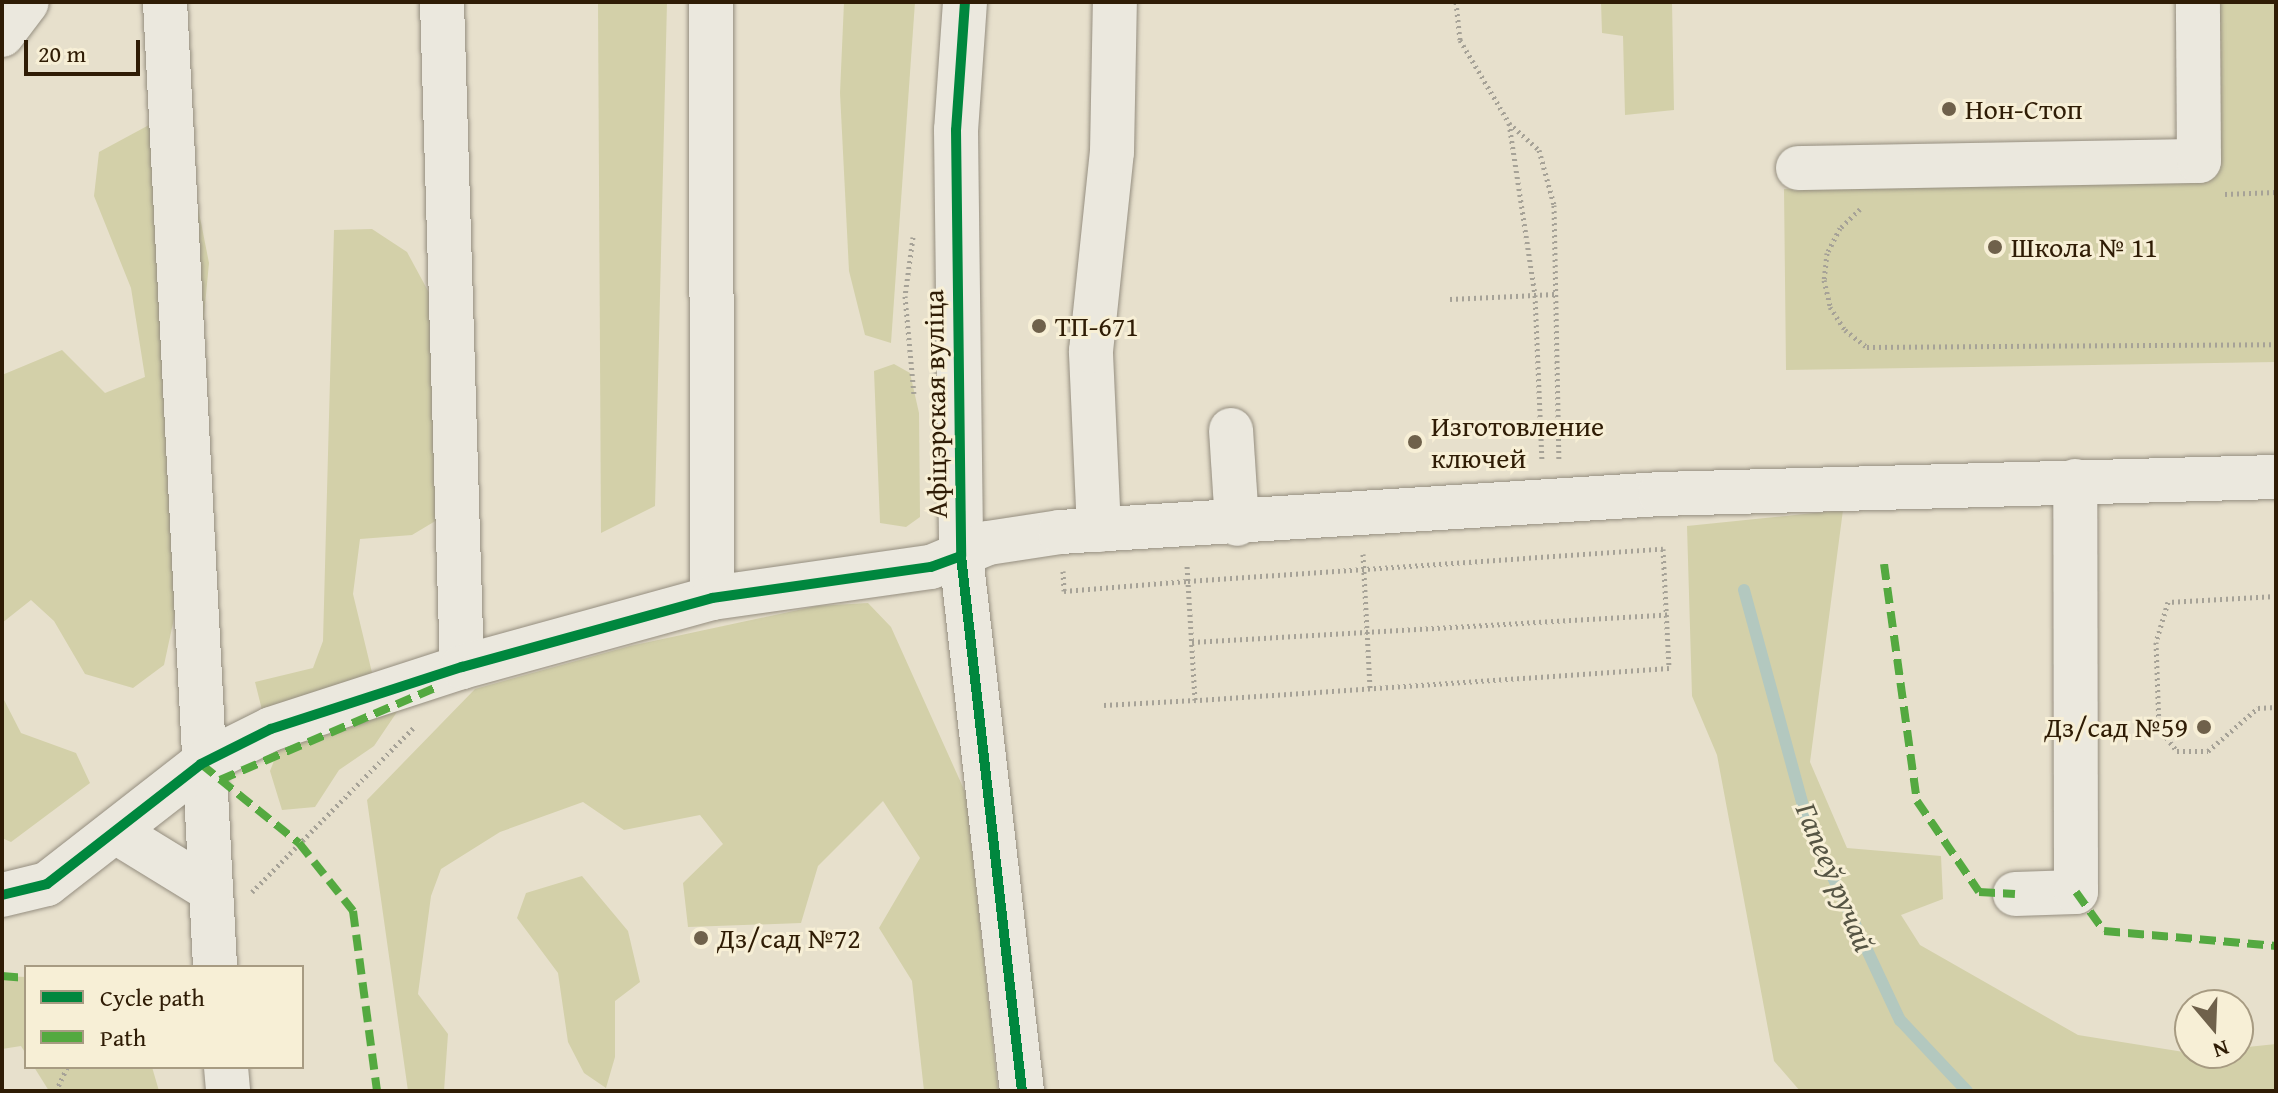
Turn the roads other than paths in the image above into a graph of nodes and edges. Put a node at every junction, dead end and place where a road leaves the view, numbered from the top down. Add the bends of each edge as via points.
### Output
1 (27, 2) edge
2 (165, 2) edge
3 (442, 2) edge
4 (711, 2) edge
5 (965, 2) edge
6 (1115, 2) edge
7 (2198, 2) edge
8 (2, 35) edge
9 (1798, 168) dead end
10 (1231, 430) dead end
11 (2276, 477) edge
12 (2075, 481) junction
13 (1237, 524) junction
14 (1080, 531) junction
15 (961, 556) junction
16 (712, 598) junction
17 (462, 667) junction
18 (201, 764) junction
19 (116, 832) junction
20 (229, 892) junction
21 (2015, 894) dead end
22 (2, 895) edge
23 (215, 965) edge
24 (226, 1069) edge
25 (228, 1091) edge
26 (1022, 1091) edge

1 - 8 street
2 - 18 street
3 - 17 street
4 - 16 street
5 - 15 street, Афіцэрская вуліца via 956,130
6 - 14 street via 1112,152 1091,351
7 - 9 street via 2199,161
10 - 13 street
11 - 12 street
12 - 13 street via 1560,500
12 - 21 street via 2076,892
13 - 14 street
14 - 15 street via 988,543
15 - 16 street via 931,567
15 - 26 street, Афіцэрская вуліца
16 - 17 street
17 - 18 street via 271,729
18 - 19 street
18 - 20 street
19 - 20 street
19 - 22 street via 47,884
20 - 23 street
24 - 25 street

